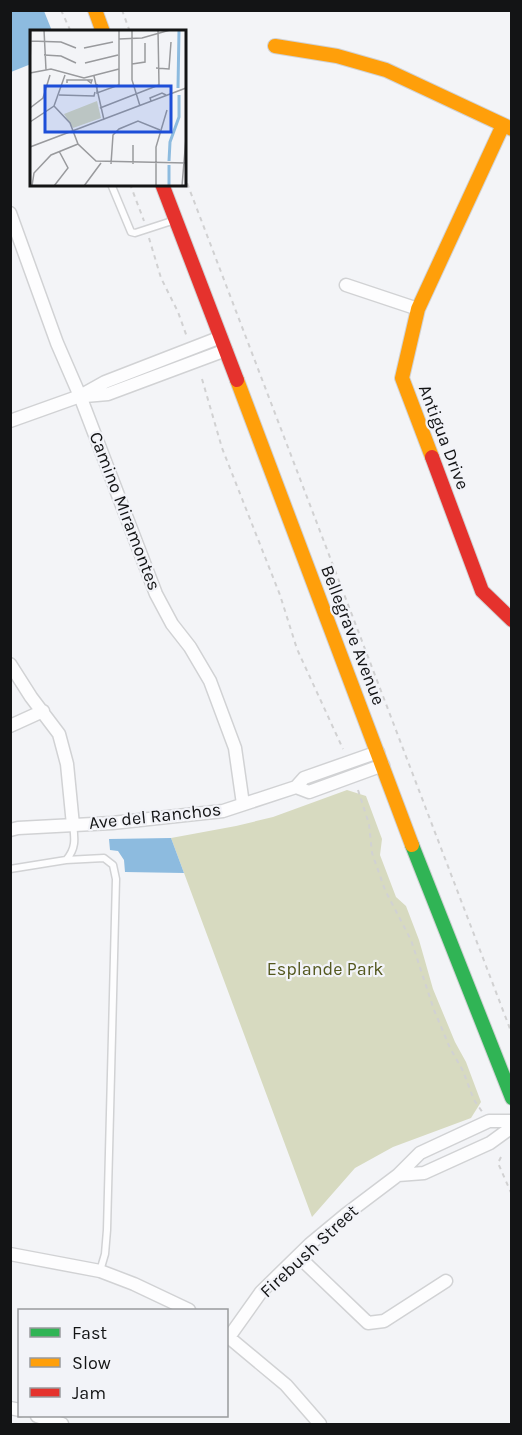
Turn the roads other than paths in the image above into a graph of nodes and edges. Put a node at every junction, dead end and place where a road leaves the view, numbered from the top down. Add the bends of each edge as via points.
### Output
1 (96, 10) edge
2 (102, 30) edge
3 (275, 46) dead end
4 (507, 127) edge
5 (112, 186) edge
6 (163, 186) edge
7 (10, 213) edge
8 (175, 220) junction
9 (346, 285) dead end
10 (418, 309) junction
11 (224, 343) junction
12 (80, 396) junction
13 (10, 421) edge
14 (512, 620) edge
15 (10, 664) edge
16 (43, 711) junction
17 (10, 726) edge
18 (381, 758) junction
19 (243, 804) junction
20 (74, 825) junction
21 (10, 830) edge
22 (66, 860) junction
23 (10, 869) edge
24 (512, 1098) edge
25 (512, 1120) edge
26 (512, 1127) edge
27 (398, 1175) junction
28 (10, 1254) edge
29 (298, 1256) junction
30 (100, 1271) junction
31 (446, 1281) dead end
32 (185, 1309) edge
33 (228, 1336) edge
34 (40, 1417) edge
35 (62, 1425) edge
36 (320, 1425) edge

1 - 2 main road
3 - 4 main road via 337,56 386,70
4 - 10 main road, Antigua Drive
5 - 8 lane via 131,232
6 - 8 main road, Bellegrave Avenue
7 - 12 street, Camino Miramontes
8 - 11 main road, Bellegrave Avenue
9 - 10 street
10 - 14 main road, Antigua Drive via 402,378 482,591
11 - 12 street via 105,382
11 - 18 main road, Bellegrave Avenue
12 - 13 street
12 - 19 street, Camino Miramontes via 156,594 210,681 225,715 235,748
15 - 16 street
16 - 17 street
16 - 20 street via 62,744
18 - 19 street, Ave del Ranchos via 309,792 296,787
18 - 24 main road, Bellegrave Avenue
19 - 20 street, Ave del Ranchos via 222,811
20 - 21 street, Ave del Ranchos
20 - 22 lane via 75,843
22 - 23 lane
22 - 30 lane via 104,858 113,865 116,879 107,1230
25 - 27 street, Firebush Street via 489,1121 420,1153
26 - 27 street via 490,1143 424,1173
27 - 29 street, Firebush Street
28 - 30 street
29 - 31 street via 368,1323 384,1321
29 - 33 street, Firebush Street via 261,1292
30 - 32 street
33 - 36 street via 286,1385
34 - 35 street

